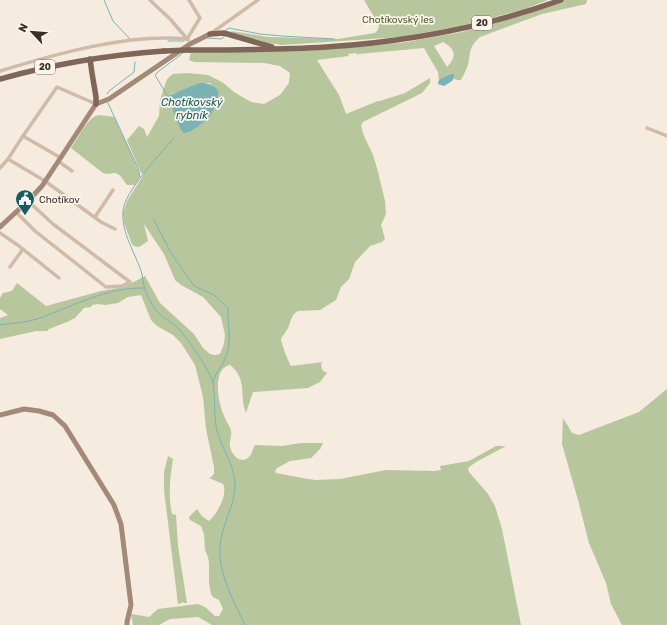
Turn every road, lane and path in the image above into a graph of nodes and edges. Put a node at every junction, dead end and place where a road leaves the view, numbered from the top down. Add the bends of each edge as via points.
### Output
1 (150, 0) edge
2 (189, 0) edge
3 (258, 0) edge
4 (561, 0) edge
5 (210, 34) junction
6 (189, 41) junction
7 (286, 49) junction
8 (90, 58) junction
9 (0, 71) edge
10 (0, 79) edge
11 (96, 104) junction
12 (647, 128) dead end
13 (23, 136) junction
14 (667, 136) edge
15 (8, 159) junction
16 (60, 159) junction
17 (0, 168) edge
18 (72, 171) dead end
19 (45, 181) junction
20 (113, 190) dead end
21 (28, 201) junction
22 (16, 212) junction
23 (95, 217) junction
24 (0, 227) edge
25 (115, 229) dead end
26 (0, 233) edge
27 (23, 249) junction
28 (10, 267) dead end
29 (59, 278) dead end
30 (0, 415) edge
31 (127, 625) edge

1 - 6 street
2 - 6 street via 200,18
3 - 5 street
4 - 7 main road, 20 via 494,20 431,34 347,46
5 - 6 street
5 - 7 main road via 224,33
6 - 9 street via 175,38 148,39 97,46
6 - 11 street via 109,99
7 - 8 main road, 20, bridge via 164,51
8 - 10 main road, 20
8 - 11 main road
11 - 13 street via 57,87
11 - 16 street
12 - 14 street
13 - 15 street
13 - 16 street
15 - 17 street
15 - 19 street
16 - 18 street
16 - 19 street
19 - 21 street
19 - 23 street
20 - 23 street
21 - 22 street
21 - 22 street via 53,224 130,282 122,286 106,287 35,231
22 - 24 street
23 - 25 street
26 - 27 street
27 - 28 street
27 - 29 street
30 - 31 street via 24,409 52,415 65,426 114,506 121,524 131,606

